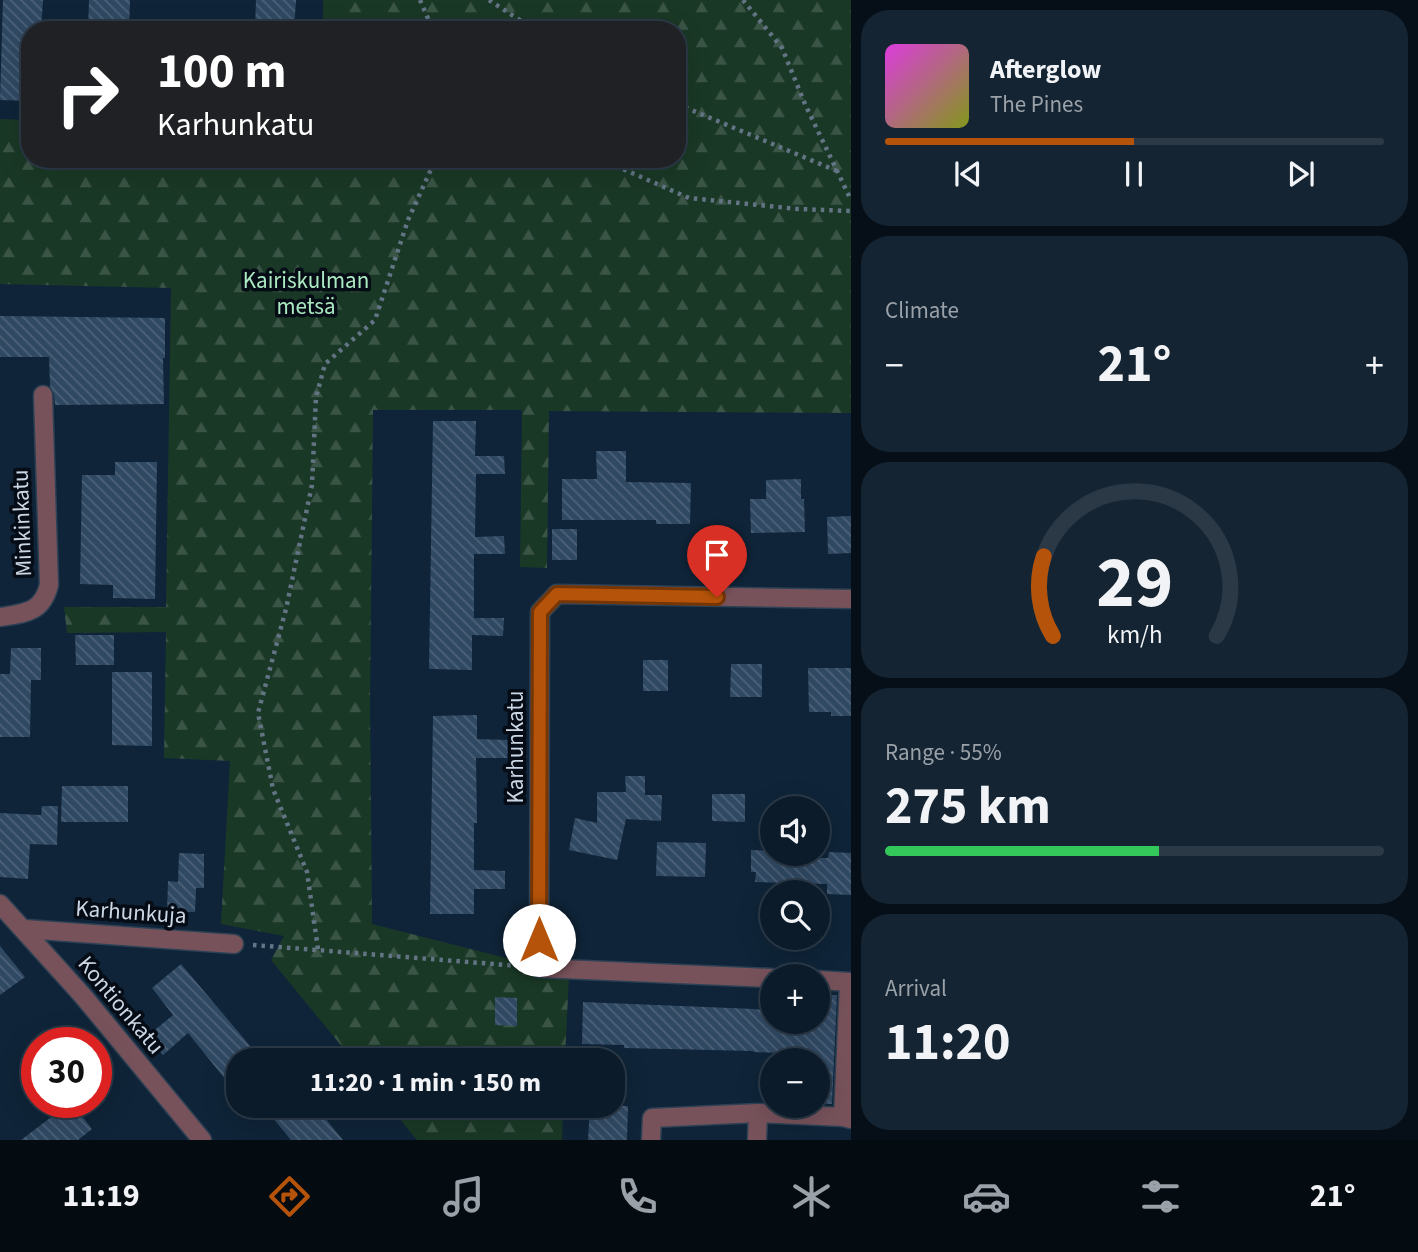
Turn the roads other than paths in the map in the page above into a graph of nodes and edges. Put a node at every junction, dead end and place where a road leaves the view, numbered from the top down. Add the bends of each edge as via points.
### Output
1 (43, 395) dead end
2 (851, 599) edge
3 (0, 617) edge
4 (0, 904) edge
5 (24, 929) junction
6 (234, 944) road end
7 (760, 977) edge
8 (830, 981) edge
9 (850, 982) edge
10 (758, 1113) junction
11 (847, 1118) edge
12 (202, 1140) edge
13 (651, 1140) edge
14 (757, 1140) edge

1 - 3 street, Minkinkatu via 47,596 40,606
2 - 7 street, Karhunkatu via 557,594 540,612 539,968
4 - 5 street, Kontionkatu
5 - 6 street, Karhunkuja
5 - 12 street, Kontionkatu
8 - 9 street
9 - 11 street
10 - 11 street
10 - 13 street via 652,1118
10 - 14 street

